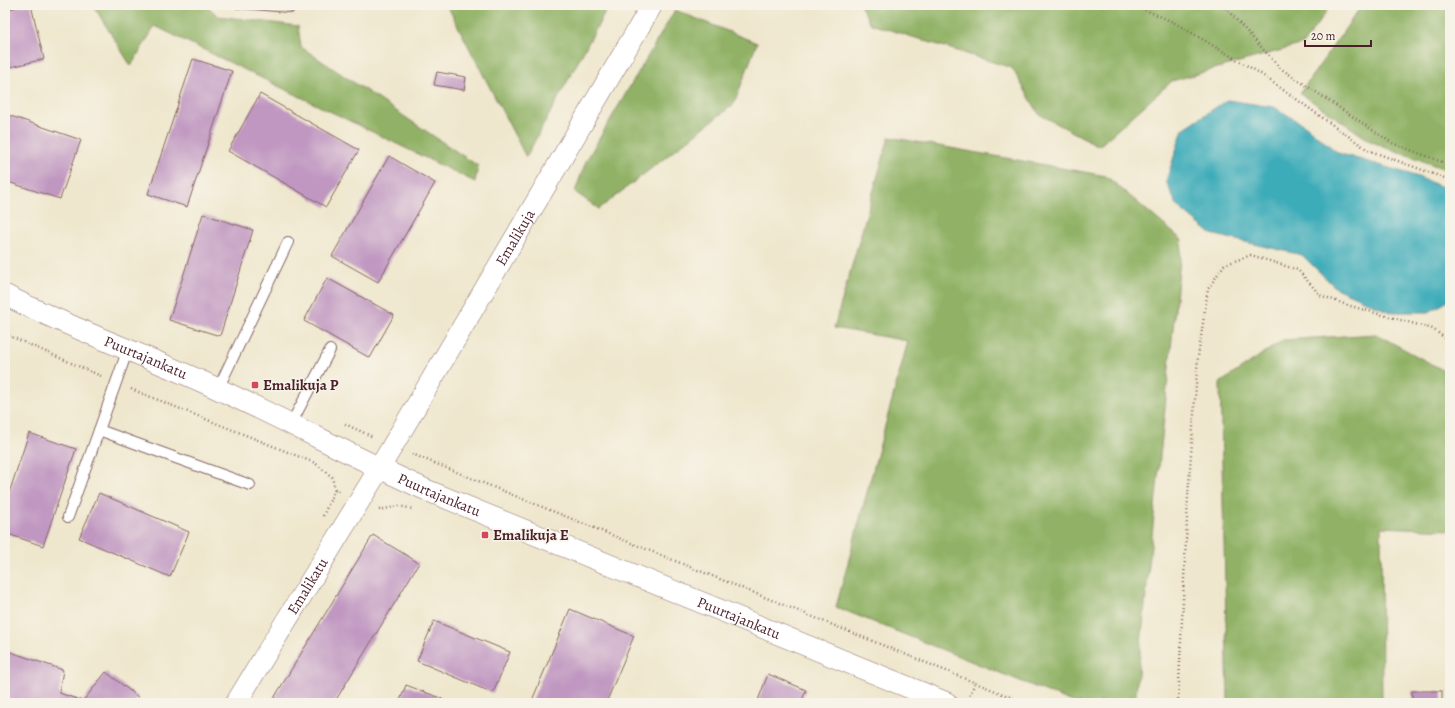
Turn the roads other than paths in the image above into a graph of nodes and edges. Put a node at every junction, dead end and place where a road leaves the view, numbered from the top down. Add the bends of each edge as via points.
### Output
1 (652, 5) edge
2 (288, 242) dead end
3 (5, 295) edge
4 (128, 349) junction
5 (330, 350) dead end
6 (218, 389) junction
7 (291, 424) junction
8 (99, 430) junction
9 (379, 469) junction
10 (250, 485) dead end
11 (68, 517) dead end
12 (236, 703) edge
13 (947, 703) edge

1 - 9 street, Emalikuja
2 - 6 lane
3 - 4 street, Puurtajankatu via 42,314
4 - 6 street, Puurtajankatu
4 - 8 lane
5 - 7 lane
6 - 7 street, Puurtajankatu
7 - 9 street, Puurtajankatu
8 - 10 lane
8 - 11 lane
9 - 12 street, Emalikatu
9 - 13 street, Puurtajankatu

